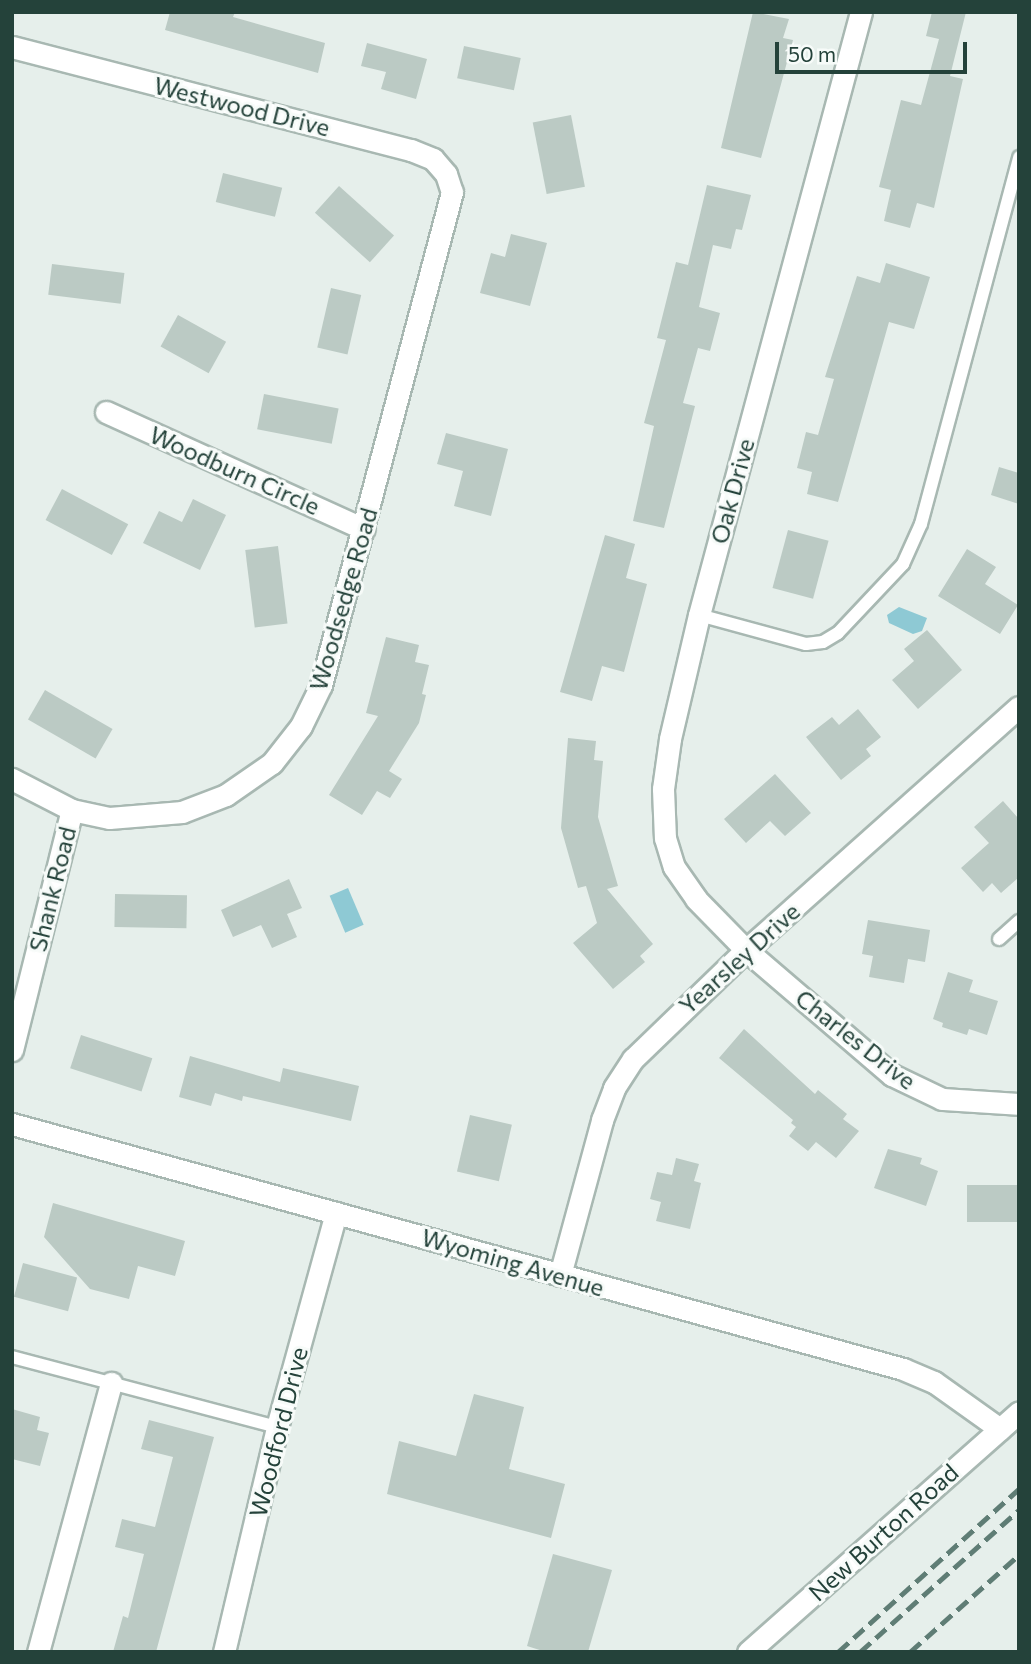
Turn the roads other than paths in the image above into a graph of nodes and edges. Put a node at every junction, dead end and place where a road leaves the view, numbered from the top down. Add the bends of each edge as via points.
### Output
1 (861, 12) edge
2 (12, 47) edge
3 (1019, 158) edge
4 (452, 192) joint
5 (106, 412) dead end
6 (364, 529) junction
7 (699, 615) junction
8 (1019, 707) edge
9 (12, 779) edge
10 (72, 810) junction
11 (1019, 921) edge
12 (999, 939) dead end
13 (746, 950) junction
14 (12, 1050) edge
15 (1019, 1104) edge
16 (12, 1124) edge
17 (336, 1213) junction
18 (560, 1275) junction
19 (12, 1356) edge
20 (111, 1383) junction
21 (1019, 1412) edge
22 (277, 1427) junction
23 (1000, 1429) junction
24 (38, 1652) edge
25 (224, 1652) edge
26 (748, 1652) edge

1 - 7 street, Oak Drive
2 - 4 street, Westwood Drive via 411,150 433,159 446,174
3 - 7 lane via 921,524 903,564 838,633 823,642 806,644
4 - 6 street, Woodsedge Road
5 - 6 street, Woodburn Circle
6 - 10 street, Woodsedge Road via 321,685 301,726 271,764 226,795 182,812 109,818
7 - 13 street, Oak Drive via 670,738 663,789 665,838 674,867 696,899
8 - 13 street, Yearsley Drive
9 - 10 street, Woodsedge Road
10 - 14 street, Shank Road
11 - 12 lane
13 - 15 street, Charles Drive via 915,1089 979,1105
13 - 18 street, Yearsley Drive via 656,1033 614,1088
16 - 17 street, Wyoming Avenue
17 - 18 street, Wyoming Avenue
17 - 22 street, Woodford Drive
18 - 23 street, Wyoming Avenue via 903,1369 934,1382
19 - 20 lane
20 - 22 lane
20 - 24 street
21 - 23 street, New Burton Road
22 - 25 street, Woodford Drive
23 - 26 street, New Burton Road

